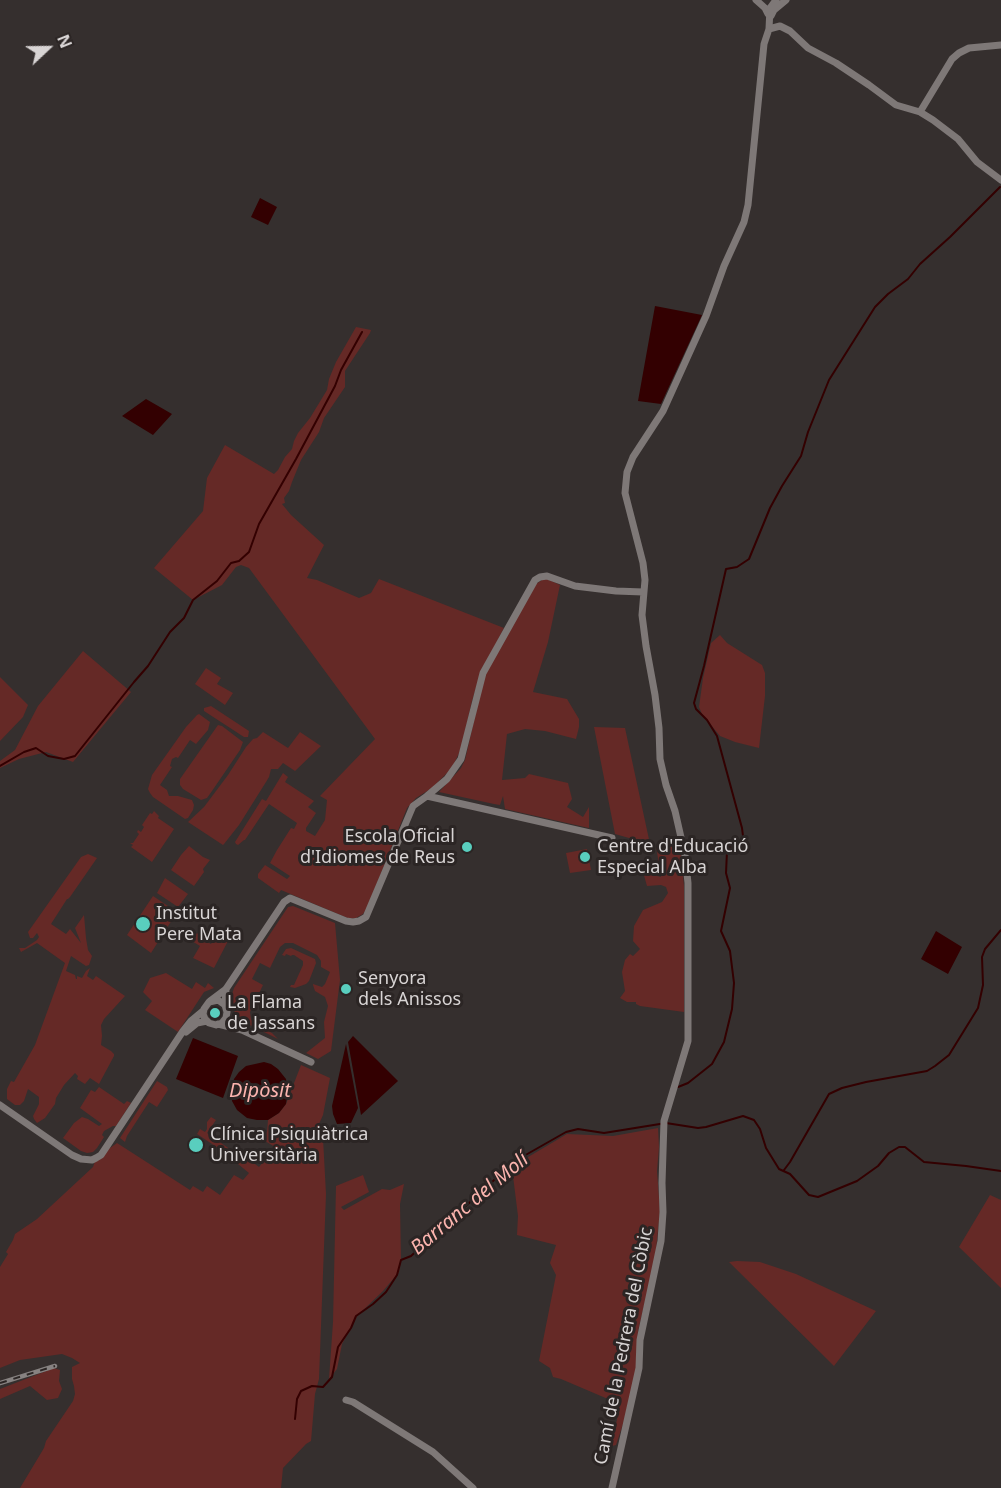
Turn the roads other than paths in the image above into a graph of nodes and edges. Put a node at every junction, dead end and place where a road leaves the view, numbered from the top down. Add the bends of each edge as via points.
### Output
1 (756, 0) edge
2 (776, 0) edge
3 (786, 0) edge
4 (770, 18) junction
5 (769, 29) junction
6 (1001, 45) edge
7 (920, 112) junction
8 (1001, 180) edge
9 (643, 592) junction
10 (427, 796) junction
11 (612, 838) dead end
12 (226, 989) junction
13 (210, 1001) junction
14 (225, 1005) junction
15 (203, 1011) junction
16 (227, 1015) junction
17 (207, 1021) junction
18 (218, 1024) junction
19 (242, 1030) junction
20 (181, 1035) junction
21 (312, 1062) dead end
22 (0, 1106) edge
23 (346, 1400) dead end
24 (473, 1488) edge
25 (612, 1488) edge

1 - 4 street
2 - 4 street, Camí de la Pedrera del Còbic via 770,8
3 - 4 street
4 - 5 street, Camí de la Pedrera del Còbic
5 - 7 street via 780,26 790,31 808,48 896,105
5 - 9 street, Camí de la Pedrera del Còbic via 764,44 744,222 663,411 627,472 625,493 643,563
6 - 7 street via 969,48 959,53
7 - 8 street via 958,139 977,162
9 - 10 street via 575,586 547,576 535,580 483,673 461,759 447,779
9 - 25 street, Camí de la Pedrera del Còbic via 642,615 658,717 660,759 685,855 688,883 688,1041 664,1121 661,1241 640,1340 639,1368
10 - 11 street
10 - 12 street via 413,806 366,917 346,921 290,898
12 - 13 street
12 - 14 street
13 - 14 street via 219,1000
13 - 15 street
14 - 16 street
15 - 17 street
15 - 20 street
16 - 18 street
16 - 19 street
17 - 18 street
17 - 20 street
18 - 19 street
19 - 21 street
20 - 22 street via 107,1146 92,1160 72,1155
23 - 24 street via 433,1452

